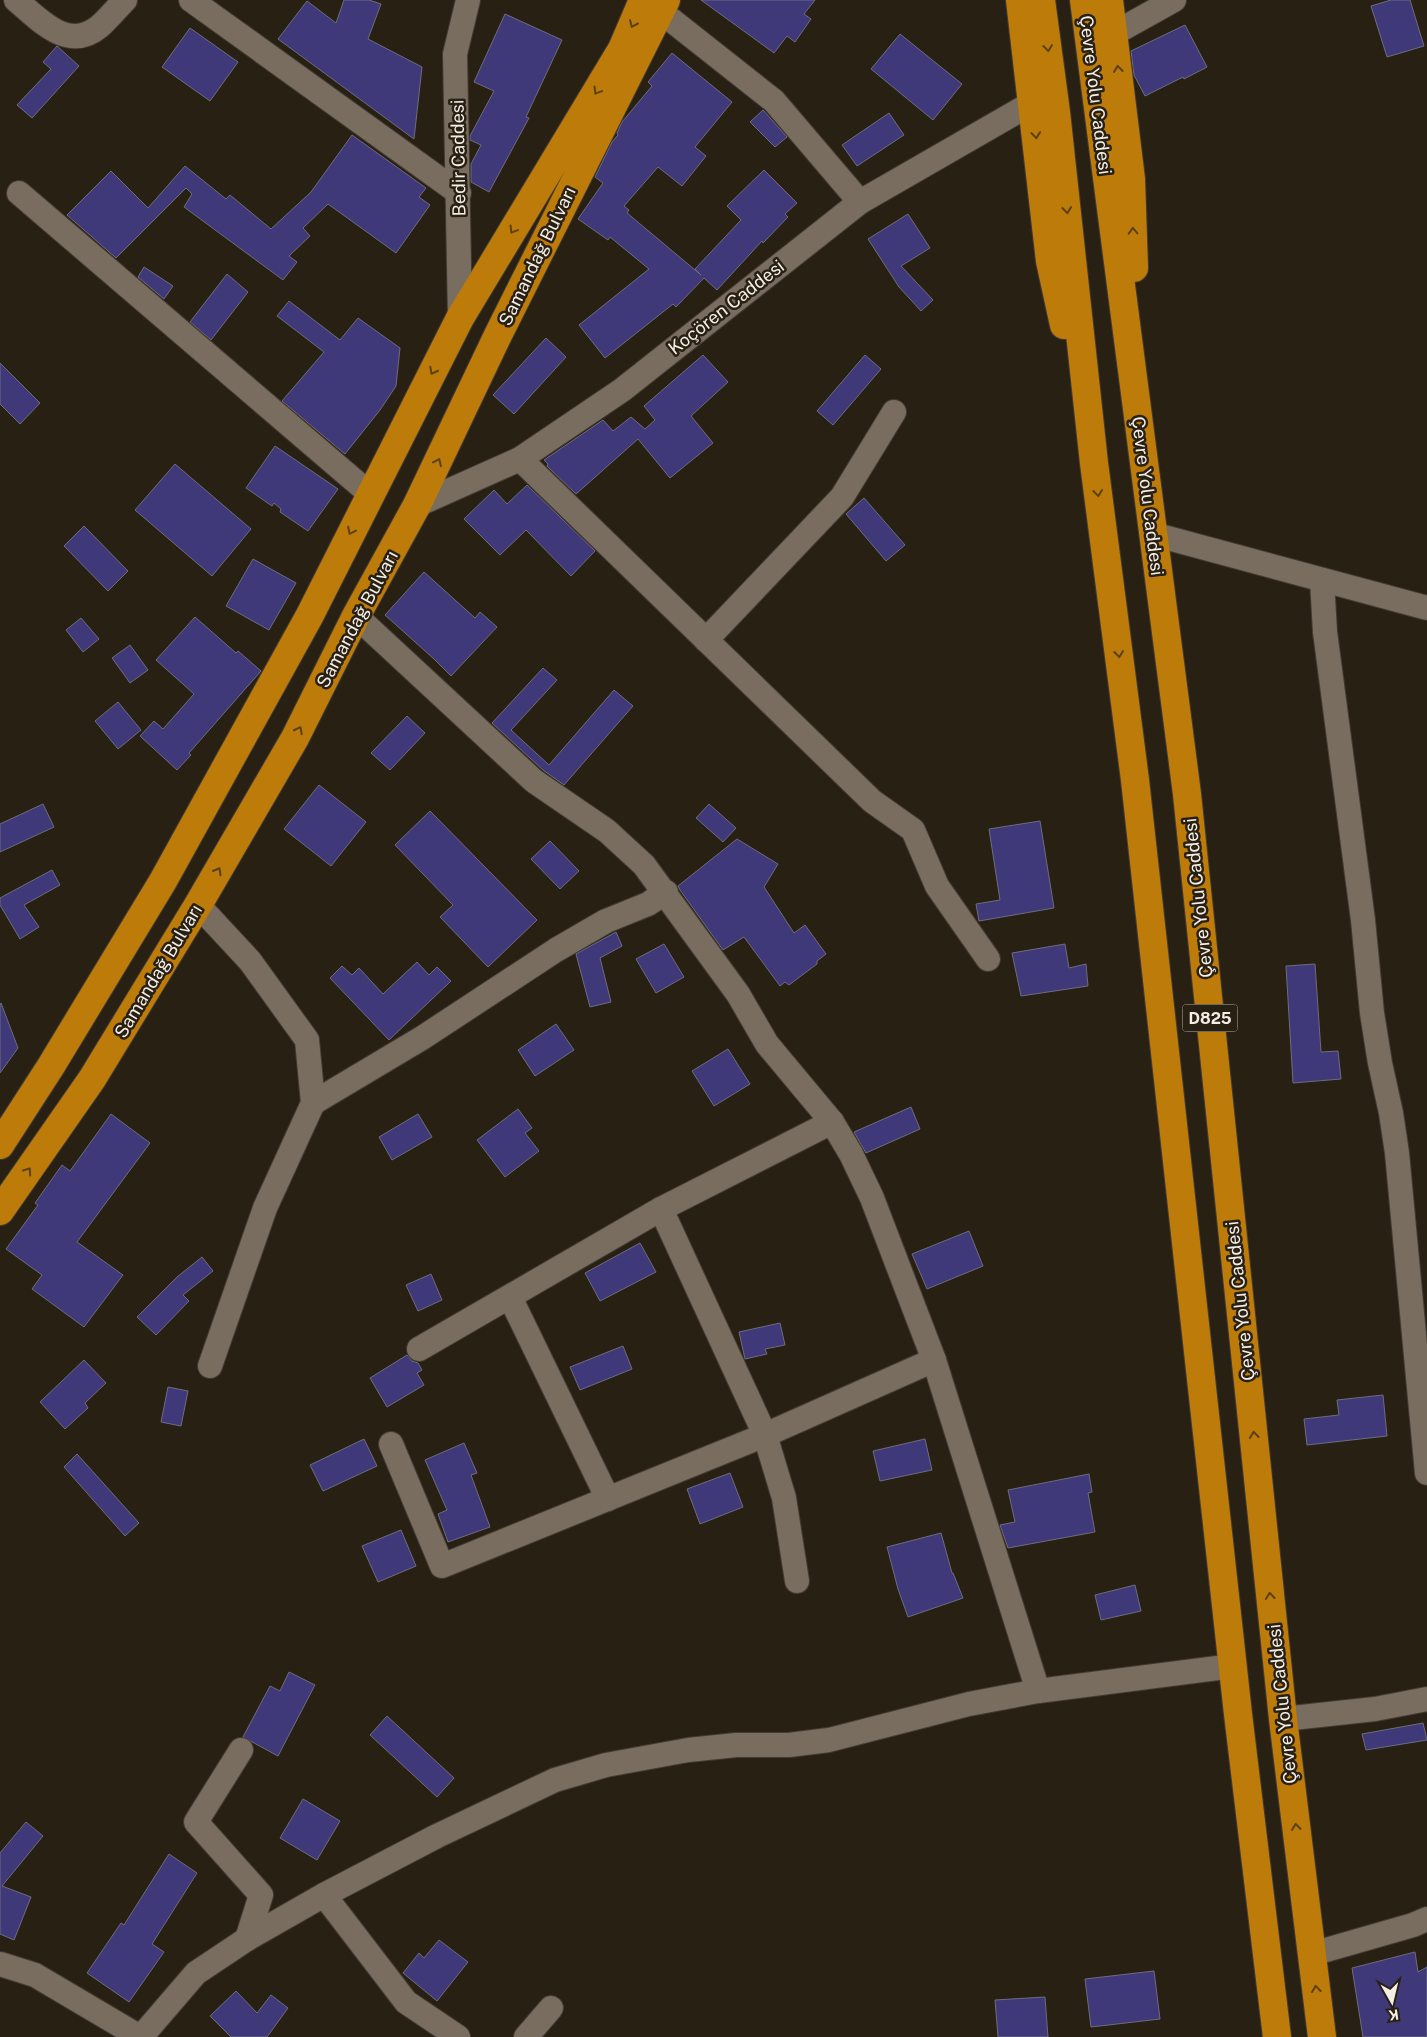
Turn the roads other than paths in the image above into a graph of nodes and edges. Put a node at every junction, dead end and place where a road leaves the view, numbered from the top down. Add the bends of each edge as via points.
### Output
1 (16, 0) edge
2 (125, 0) edge
3 (191, 0) edge
4 (468, 0) edge
5 (1020, 0) edge
6 (1042, 0) edge
7 (1084, 0) edge
8 (1110, 0) edge
9 (1174, 0) edge
10 (656, 4) edge
11 (1113, 34) junction
12 (1032, 103) junction
13 (18, 193) dead end
14 (459, 193) junction
15 (860, 202) junction
16 (460, 318) junction
17 (894, 412) dead end
18 (1140, 437) junction
19 (520, 459) junction
20 (1094, 463) junction
21 (370, 494) junction
22 (418, 505) junction
23 (1153, 534) junction
24 (1322, 580) junction
25 (1427, 608) edge
26 (356, 616) junction
27 (706, 640) junction
28 (666, 892) junction
29 (198, 904) junction
30 (988, 959) dead end
31 (313, 1104) junction
32 (832, 1122) junction
33 (0, 1145) edge
34 (661, 1209) junction
35 (0, 1211) edge
36 (510, 1297) junction
37 (419, 1349) dead end
38 (934, 1360) junction
39 (210, 1366) dead end
40 (765, 1435) junction
41 (391, 1444) dead end
42 (1427, 1473) edge
43 (608, 1499) junction
44 (797, 1581) dead end
45 (1233, 1666) junction
46 (1038, 1691) junction
47 (1427, 1699) edge
48 (1283, 1719) junction
49 (241, 1750) dead end
50 (324, 1895) junction
51 (1427, 1919) edge
52 (247, 1939) junction
53 (1312, 1954) junction
54 (0, 1964) edge
55 (551, 2008) dead end
56 (140, 2037) edge
57 (458, 2037) edge
58 (526, 2037) edge
59 (1277, 2037) edge
60 (1322, 2037) edge

1 - 2 street via 66,37 100,27
3 - 14 street
4 - 14 street, Bedir Caddesi via 456,54
5 - 12 highway
6 -> 20 highway, D825
7 - 18 highway, Çevre Yolu Caddesi / D825
8 - 11 highway
9 - 11 street
10 - 15 street via 774,101
10 -> 16 highway, Samandağ Bulvarı via 622,49
22 -> 10 highway, Samandağ Bulvarı
18 -> 11 highway via 1131,179
12 - 15 street, Koçören Caddesi
12 -> 20 highway via 1050,261
13 - 21 street
14 - 16 street, Bedir Caddesi
15 - 19 street, Koçören Caddesi via 622,390
16 -> 21 highway, Samandağ Bulvarı
17 - 27 street via 842,497
18 - 23 highway, Çevre Yolu Caddesi / D825
19 - 22 street, Koçören Caddesi
19 - 27 street
20 -> 45 highway, D825 via 1135,780
21 -> 33 highway, Samandağ Bulvarı via 310,615 163,881
22 - 26 highway, Samandağ Bulvarı
23 - 24 street
48 -> 23 highway, Çevre Yolu Caddesi / D825 via 1187,794
24 - 25 street
24 - 42 street via 1325,632 1372,1012 1397,1153
26 - 28 street via 534,780 607,831 644,865
29 -> 26 highway, Samandağ Bulvarı via 295,738
27 - 30 street via 872,801 913,830 937,886
28 - 31 street via 556,950 422,1038
28 - 32 street via 738,994 767,1044
29 - 31 street via 250,961 307,1040
35 -> 29 highway, Samandağ Bulvarı via 92,1079
31 - 39 street via 265,1208
32 - 34 street
32 - 38 street via 872,1198
34 - 36 street
34 - 40 street
36 - 37 street
36 - 43 street
38 - 40 street
38 - 46 street
40 - 43 street
40 - 44 street via 784,1498
41 - 43 street via 442,1566
45 - 46 street
45 - 59 highway, D825
46 - 50 street via 969,1704 829,1740 688,1750 606,1765 555,1780
47 - 48 street via 1375,1709
53 -> 48 highway, Çevre Yolu Caddesi / D825
49 - 52 street via 196,1822 261,1895
50 - 52 street
50 - 57 street via 406,2002
51 - 53 street
52 - 56 street via 196,1973
60 -> 53 highway, Çevre Yolu Caddesi / D825
54 - 56 street via 35,1975
55 - 58 street

